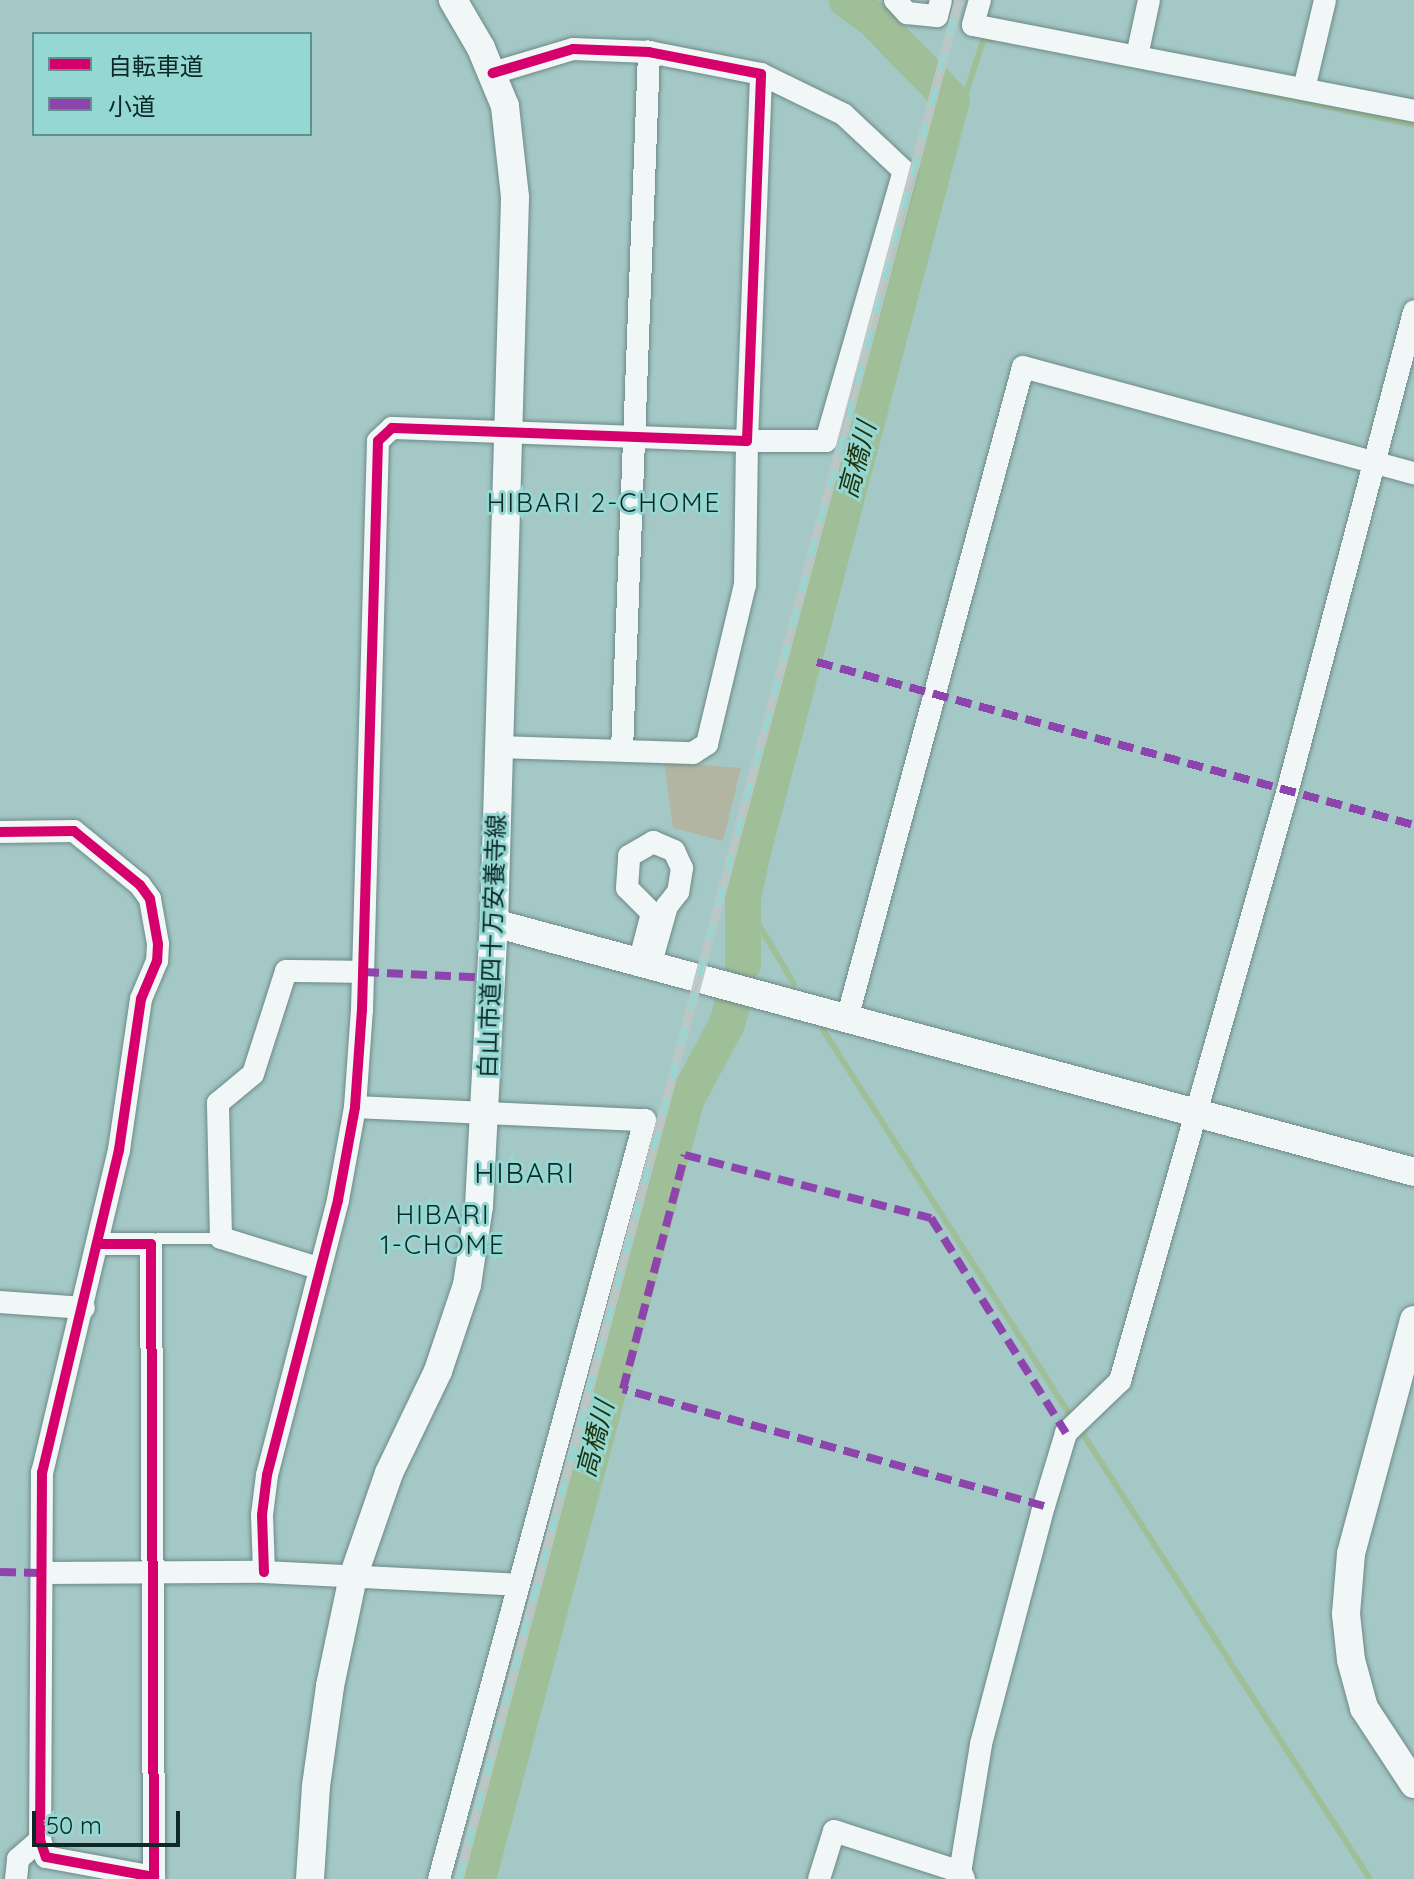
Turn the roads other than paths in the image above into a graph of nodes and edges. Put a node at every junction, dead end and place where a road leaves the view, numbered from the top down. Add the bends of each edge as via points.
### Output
1 (453, 0) edge
2 (895, 0) edge
3 (941, 0) edge
4 (980, 0) edge
5 (1149, 0) edge
6 (1325, 0) edge
7 (649, 52) junction
8 (1137, 56) junction
9 (493, 73) junction
10 (761, 74) junction
11 (1304, 89) junction
12 (1414, 111) edge
13 (1414, 311) edge
14 (507, 430) junction
15 (633, 435) junction
16 (747, 441) junction
17 (1373, 462) junction
18 (1414, 473) edge
19 (498, 747) junction
20 (622, 750) junction
21 (0, 832) edge
22 (494, 923) junction
23 (644, 965) junction
24 (363, 972) junction
25 (847, 1019) junction
26 (355, 1107) junction
27 (1197, 1113) junction
28 (485, 1114) junction
29 (1414, 1172) edge
30 (221, 1238) junction
31 (98, 1244) junction
32 (151, 1244) junction
33 (318, 1268) junction
34 (0, 1302) edge
35 (84, 1308) junction
36 (1414, 1320) edge
37 (154, 1571) junction
38 (264, 1572) junction
39 (42, 1573) junction
40 (353, 1577) junction
41 (518, 1585) junction
42 (1414, 1784) edge
43 (40, 1840) junction
44 (961, 1877) edge
45 (160, 1878) edge
46 (16, 1879) edge
47 (310, 1879) edge
48 (439, 1879) edge
49 (819, 1879) edge

1 - 9 street, 白山市道四十万安養寺線
2 - 3 street via 907,13 937,16
4 - 8 street via 973,25
5 - 8 street
6 - 11 street
7 - 9 street via 573,49
7 - 10 street
7 - 15 street
8 - 11 street
9 - 14 street, 白山市道四十万安養寺線 via 505,106 515,197
10 - 16 street
10 - 16 street via 843,114 904,171 826,441
11 - 12 street
13 - 17 street
14 - 15 street
14 - 19 street, 白山市道四十万安養寺線
14 - 24 street via 392,428 378,441
15 - 16 street
15 - 20 street
16 - 20 street via 745,585 707,744 693,753
17 - 18 street
17 - 25 street via 1023,367
17 - 27 street
19 - 20 street
19 - 22 street, 白山市道四十万安養寺線
21 - 31 street via 74,831 150,899 157,961 141,999 119,1150
22 - 23 street
22 - 28 street, 白山市道四十万安養寺線
23 - 23 street via 652,913 627,888 629,856 653,842 674,851 682,868 678,892 667,906
23 - 25 street
24 - 26 street
24 - 30 street via 286,971 253,1074 218,1103
25 - 27 street
26 - 28 street
26 - 33 street via 338,1200
27 - 29 street
27 - 44 street via 1120,1381 1076,1423 1044,1506 981,1744
28 - 40 street, 白山市道四十万安養寺線 via 467,1285 438,1371 389,1473
28 - 41 street via 645,1120
30 - 32 lane via 158,1238
30 - 33 street
31 - 32 street
31 - 35 street
32 - 37 street
33 - 38 street via 267,1475
34 - 35 street
35 - 39 street via 42,1472
36 - 42 street via 1351,1554 1346,1614 1364,1708
37 - 38 street
37 - 39 street
37 - 45 street
38 - 40 street
39 - 43 street
40 - 41 street
40 - 47 street, 白山市道四十万安養寺線 via 330,1686
41 - 48 street
43 - 45 street via 46,1857
43 - 46 street via 18,1859
44 - 49 street via 834,1831

